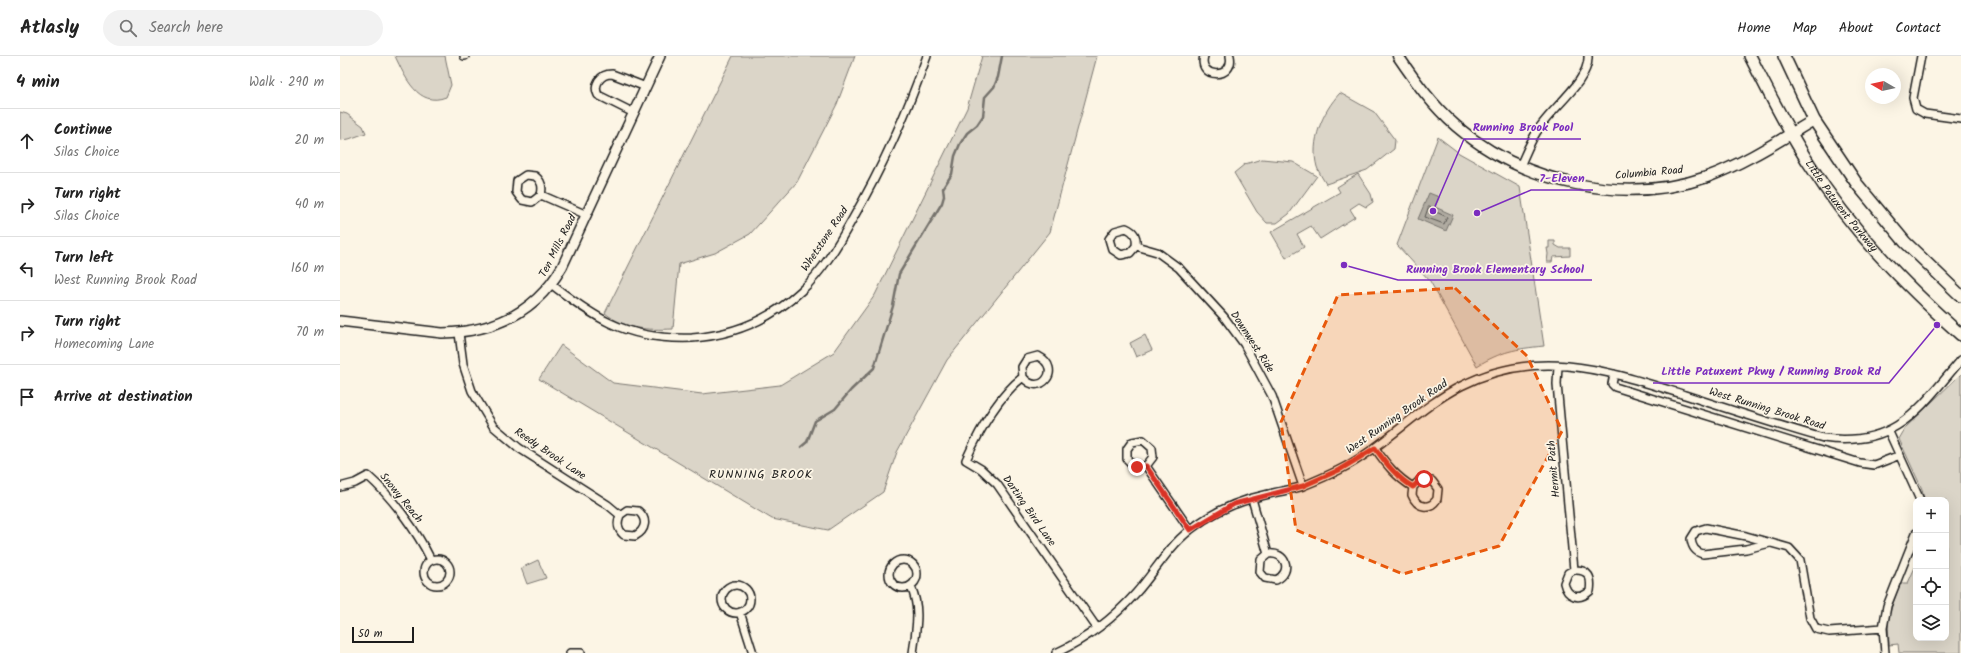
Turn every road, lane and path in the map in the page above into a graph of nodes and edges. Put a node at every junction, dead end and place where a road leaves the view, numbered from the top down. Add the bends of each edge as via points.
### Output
1 (660, 56) edge
2 (927, 56) edge
3 (1204, 56) edge
4 (1230, 56) edge
5 (1398, 56) edge
6 (1588, 56) edge
7 (1750, 56) edge
8 (1784, 56) edge
9 (1921, 56) edge
10 (646, 87) junction
11 (634, 113) junction
12 (1961, 119) edge
13 (1814, 120) junction
14 (1791, 134) junction
15 (1520, 166) junction
16 (541, 195) dead end
17 (587, 215) junction
18 (1136, 246) dead end
19 (552, 285) junction
20 (1961, 296) edge
21 (340, 321) edge
22 (459, 333) junction
23 (1961, 335) edge
24 (1961, 360) edge
25 (1558, 366) junction
26 (1614, 374) junction
27 (1023, 377) junction
28 (1888, 432) junction
29 (1375, 448) junction
30 (1900, 455) junction
31 (1146, 466) dead end
32 (1303, 486) junction
33 (340, 487) edge
34 (1413, 487) dead end
35 (1919, 497) edge
36 (1252, 499) junction
37 (620, 515) dead end
38 (1190, 530) junction
39 (1913, 540) edge
40 (1770, 543) junction
41 (1268, 554) dead end
42 (431, 560) dead end
43 (1574, 570) dead end
44 (911, 587) junction
45 (740, 612) dead end
46 (1097, 628) junction
47 (1883, 628) junction
48 (570, 653) edge
49 (581, 653) edge
50 (753, 653) edge
51 (913, 653) edge
52 (1056, 653) edge
53 (1885, 653) edge

1 - 10 street, Ten Mills Road
2 - 19 street, Whetstone Road via 914,93 884,160 844,234 802,290 768,315 734,331 717,335 665,338 610,323 591,313
3 - 4 street via 1203,64 1206,70 1214,74 1226,71 1230,66
5 - 15 main road, Columbia Road via 1447,118 1477,141
6 - 15 street via 1584,74 1539,127
7 - 14 main road, Little Patuxent Parkway
8 - 13 main road
9 - 12 street via 1913,98 1916,109 1926,114
10 - 11 street, Ten Mills Road
10 - 11 street via 612,74 606,74 598,81 598,95
11 - 17 street, Ten Mills Road
13 - 14 main road, Columbia Road
13 - 20 main road via 1857,184 1883,216
14 - 15 main road, Columbia Road via 1725,169 1675,185 1607,188 1558,179
14 - 23 main road, Little Patuxent Parkway via 1861,235 1912,291
16 - 17 street
17 - 19 street, Ten Mills Road
18 - 32 street, Downwest Ride via 1156,252 1179,268 1224,317 1244,344 1272,396
19 - 22 street, Ten Mills Road via 521,312 491,326
21 - 22 street, Ten Mills Road
22 - 37 street, Reedy Brook Lane via 463,364 472,392 494,426 519,448
24 - 28 street, West Running Brook Road via 1919,408 1898,427
25 - 26 street, West Running Brook Road via 1584,367
25 - 29 street, West Running Brook Road via 1524,365 1486,374 1445,395
25 - 43 street, Hermit Path via 1557,384
26 - 28 street, West Running Brook Road via 1823,438 1849,440
26 - 30 street via 1612,384 1615,387 1860,463 1874,465
27 - 27 street via 1030,384 1042,383 1049,375 1048,363 1038,356 1027,359 1022,367
27 - 46 street, Darting Bird Lane via 1007,391 978,435 966,460 981,469 997,484
28 - 30 street
29 - 32 street, West Running Brook Road via 1339,470
29 - 34 street via 1396,474
30 - 35 street
31 - 38 street
32 - 36 street, West Running Brook Road
33 - 42 street, Snowy Reach via 368,476 381,488 422,542
36 - 38 street, West Running Brook Road via 1219,512
36 - 41 street
38 - 46 street, West Running Brook Road via 1167,554 1136,594
39 - 47 street via 1886,606
40 - 40 street via 1706,528 1696,531 1691,539 1693,548 1703,554 1746,549
40 - 47 street via 1789,548 1800,560 1810,618 1816,630 1829,632
44 - 44 street via 918,575 915,566 905,560 895,563 889,573 892,583 899,588
44 - 51 street via 918,609
45 - 50 street
46 - 52 street, West Running Brook Road
47 - 53 street
48 - 49 street

